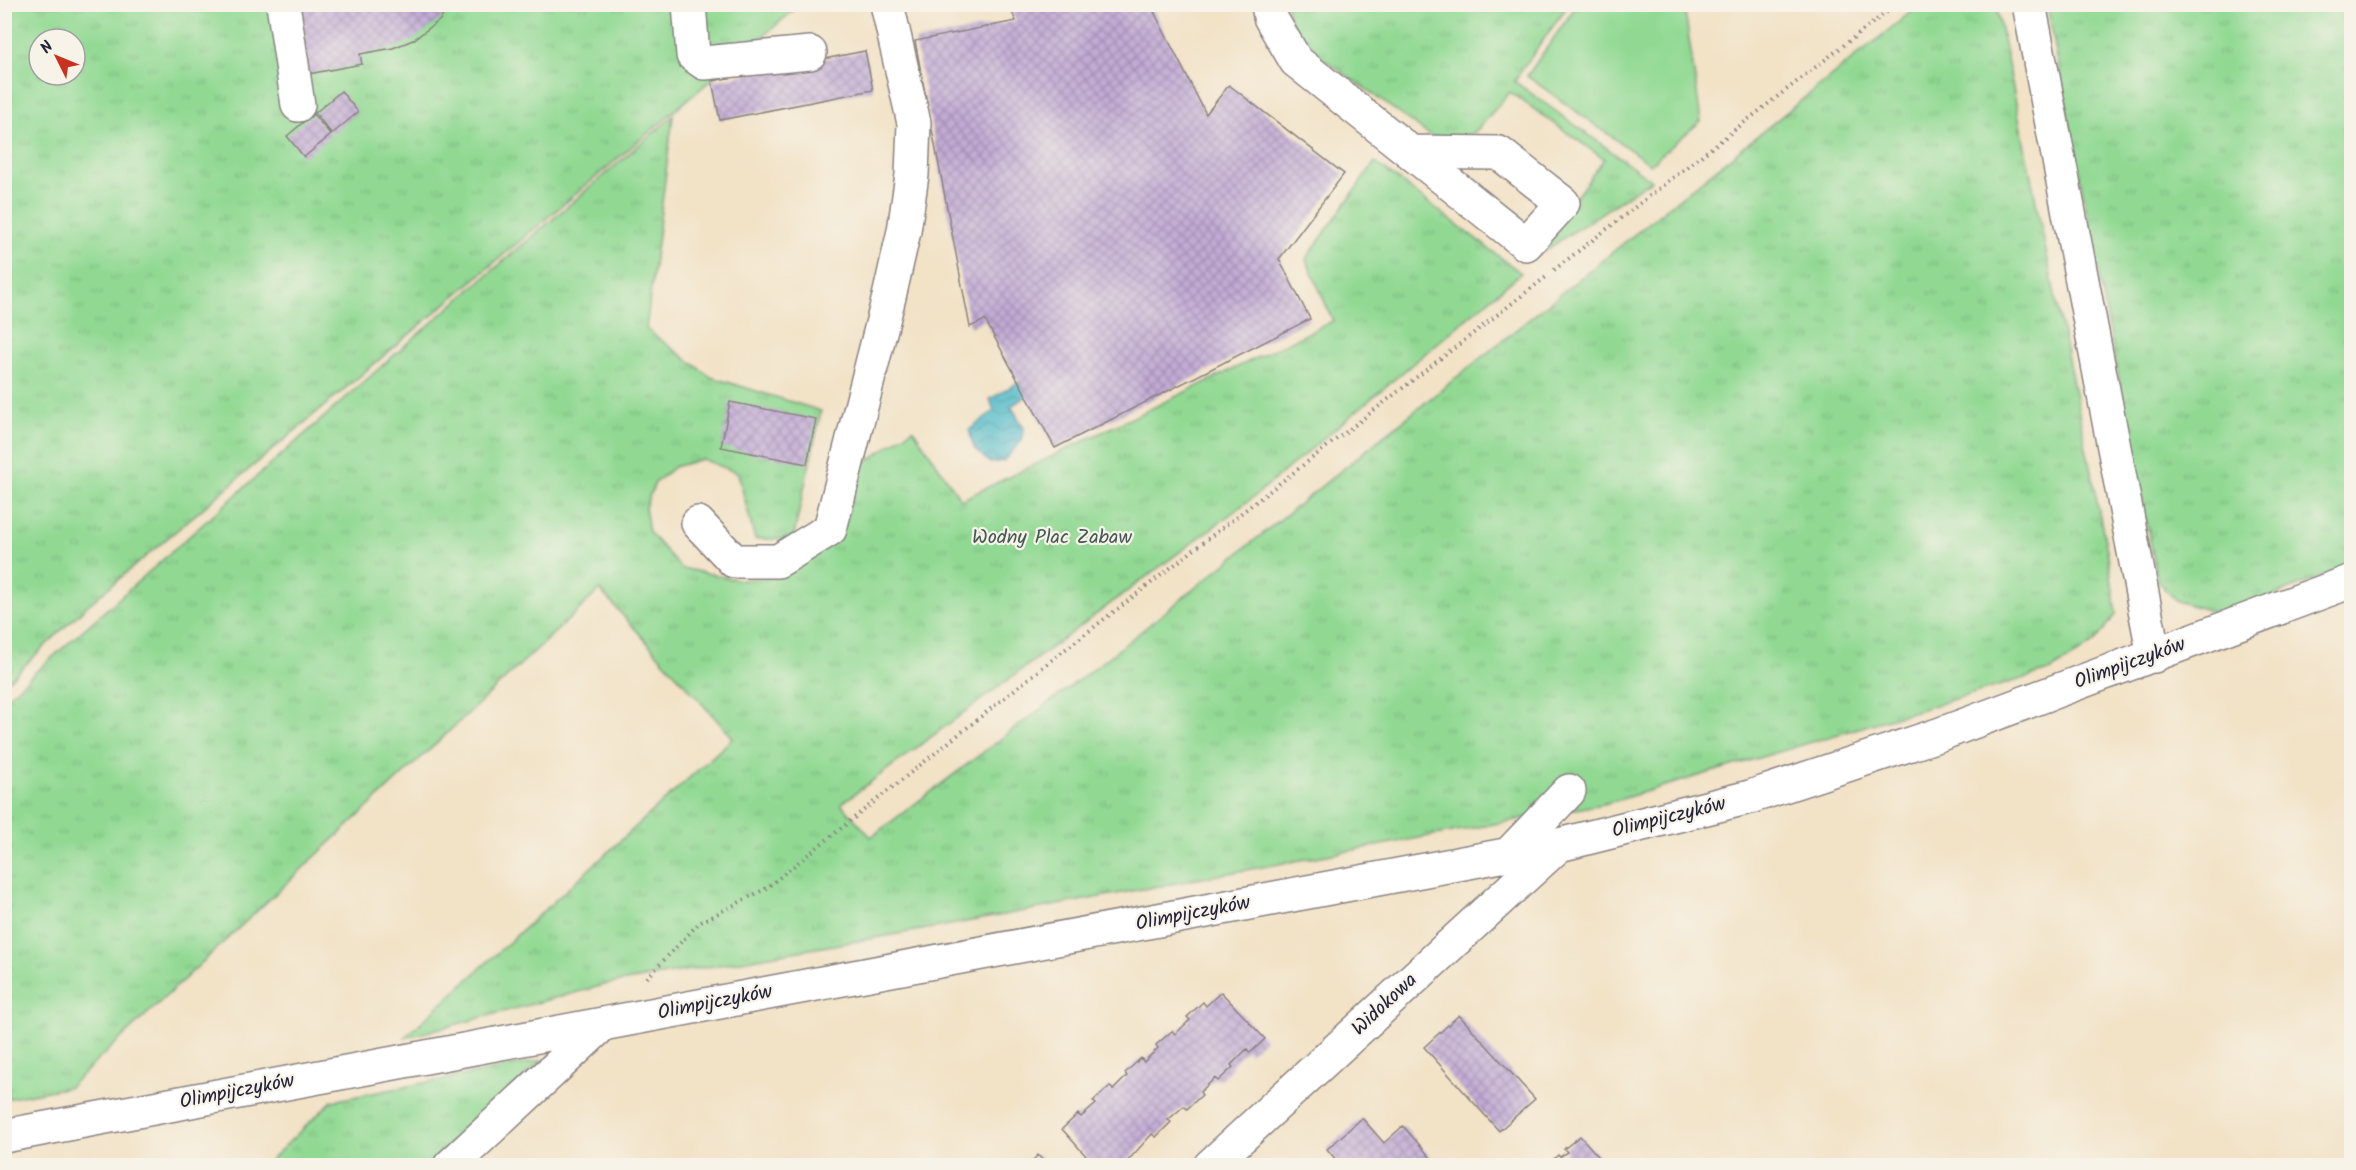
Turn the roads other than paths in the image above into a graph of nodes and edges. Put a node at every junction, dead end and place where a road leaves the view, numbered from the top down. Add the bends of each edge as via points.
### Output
1 (283, 4) edge
2 (689, 4) edge
3 (887, 4) edge
4 (1268, 4) edge
5 (2028, 4) edge
6 (810, 53) dead end
7 (298, 105) dead end
8 (1411, 152) dead end
9 (698, 523) dead end
10 (2352, 581) edge
11 (2154, 656) junction
12 (1569, 791) dead end
13 (1559, 845) junction
14 (1509, 854) junction
15 (603, 1024) junction
16 (4, 1136) edge
17 (450, 1166) edge
18 (1210, 1166) edge

1 - 7 street
2 - 6 street via 693,54 704,63
3 - 9 street via 914,123 912,176 889,297 830,529 778,561 734,561
4 - 8 street via 1270,17 1296,61
5 - 11 street
10 - 11 street, Olimpijczyków
11 - 13 street, Olimpijczyków via 1938,735 1750,797
12 - 14 street
13 - 14 street, Olimpijczyków
13 - 18 street, Widokowa
14 - 15 street, Olimpijczyków
15 - 16 street, Olimpijczyków
15 - 17 street

